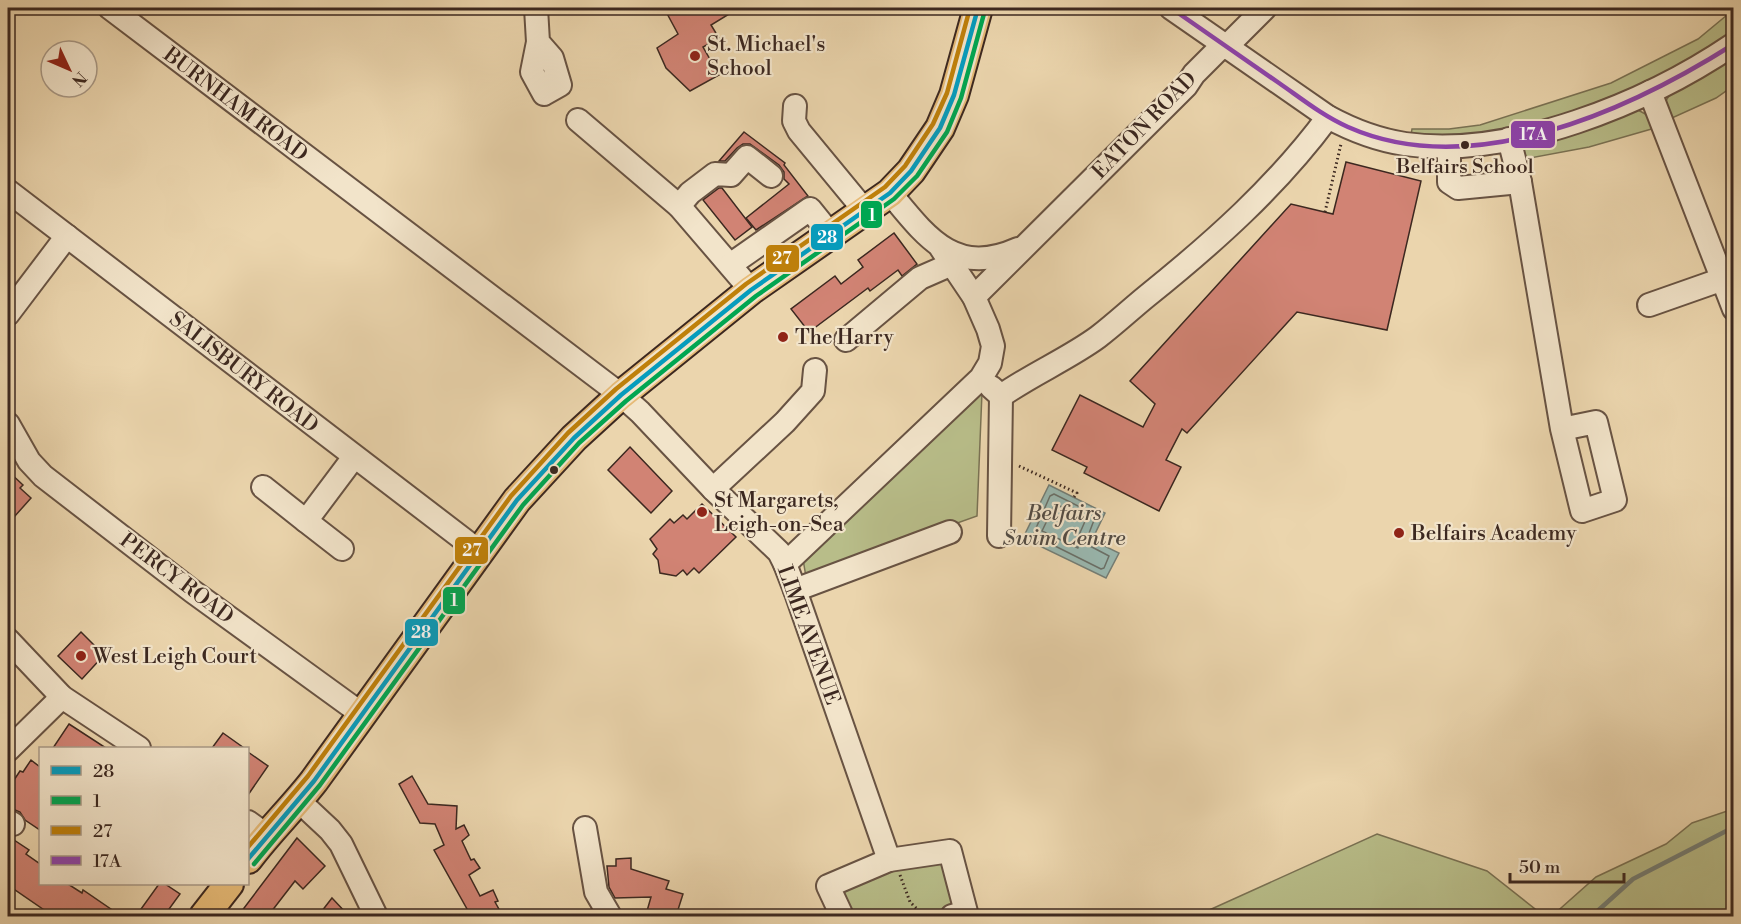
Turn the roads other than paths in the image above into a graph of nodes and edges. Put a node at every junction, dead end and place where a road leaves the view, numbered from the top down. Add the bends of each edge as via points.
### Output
1 (110, 8) edge
2 (536, 8) edge
3 (978, 8) edge
4 (1172, 8) edge
5 (1265, 8) edge
6 (538, 42) dead end
7 (1734, 44) edge
8 (1227, 46) junction
9 (1650, 92) junction
10 (795, 106) dead end
11 (1328, 117) junction
12 (578, 120) dead end
13 (1509, 139) junction
14 (1449, 147) junction
15 (771, 176) dead end
16 (1520, 182) junction
17 (8, 191) edge
18 (890, 193) junction
19 (679, 206) junction
20 (865, 211) junction
21 (831, 235) junction
22 (67, 236) junction
23 (1025, 246) junction
24 (947, 256) junction
25 (730, 266) junction
26 (1723, 279) junction
27 (751, 290) junction
28 (974, 297) junction
29 (1649, 305) dead end
30 (1734, 309) edge
31 (8, 314) edge
32 (846, 340) dead end
33 (815, 370) dead end
34 (981, 378) junction
35 (621, 396) junction
36 (1001, 396) junction
37 (8, 424) edge
38 (1563, 429) dead end
39 (354, 457) junction
40 (263, 487) dead end
41 (713, 489) junction
42 (306, 521) junction
43 (950, 532) dead end
44 (999, 536) dead end
45 (342, 549) dead end
46 (480, 552) junction
47 (785, 564) junction
48 (795, 590) junction
49 (8, 640) edge
50 (63, 697) junction
51 (363, 715) junction
52 (138, 747) edge
53 (8, 750) edge
54 (299, 801) junction
55 (257, 828) edge
56 (585, 828) dead end
57 (249, 856) edge
58 (893, 860) junction
59 (228, 885) edge
60 (962, 915) edge
61 (204, 916) edge
62 (376, 916) edge
63 (610, 916) edge
64 (842, 916) edge

1 - 35 street, BURNHAM ROAD
2 - 6 street
3 - 18 main road via 954,95 940,128 911,171
4 - 8 street
5 - 8 street, EATON ROAD
7 - 9 street
8 - 11 street
8 - 23 street, EATON ROAD via 1218,50
9 - 13 street via 1614,108
9 - 26 street
10 - 20 street via 794,121 799,131
11 - 14 street via 1360,132 1402,144
11 - 36 street via 1257,200 1203,251 1097,338
12 - 19 street
13 - 14 street
13 - 16 street
14 - 16 street via 1449,182 1458,189
15 - 19 street via 747,157 731,175 715,174
16 - 38 street
17 - 22 street, SALISBURY ROAD
18 - 20 main road
18 - 24 street, EATON ROAD
19 - 25 street
20 - 21 main road
21 - 25 street via 810,208
21 - 27 main road
22 - 31 street
22 - 39 street, SALISBURY ROAD
23 - 24 street, EATON ROAD via 999,257
23 - 28 street, EATON ROAD
24 - 28 street
24 - 32 street
25 - 27 street
26 - 29 street
26 - 30 street
27 - 35 main road
28 - 34 street via 993,346 990,363
33 - 41 street via 813,391
34 - 36 street
34 - 47 street
35 - 41 street, LIME AVENUE
35 - 46 main road via 574,438 517,500
36 - 44 street
37 - 51 street, PERCY ROAD via 29,461 43,476
39 - 42 street
39 - 46 street, SALISBURY ROAD
40 - 42 street
41 - 47 street, LIME AVENUE via 778,552
42 - 45 street
43 - 48 street
46 - 51 main road
47 - 48 street, LIME AVENUE
48 - 58 street, LIME AVENUE
49 - 50 street
50 - 52 street
50 - 53 street
51 - 54 main road
54 - 55 main road
54 - 62 street via 341,844
55 - 57 main road
56 - 63 street via 596,892
58 - 60 street via 950,851
58 - 64 street via 828,886
59 - 61 main road

